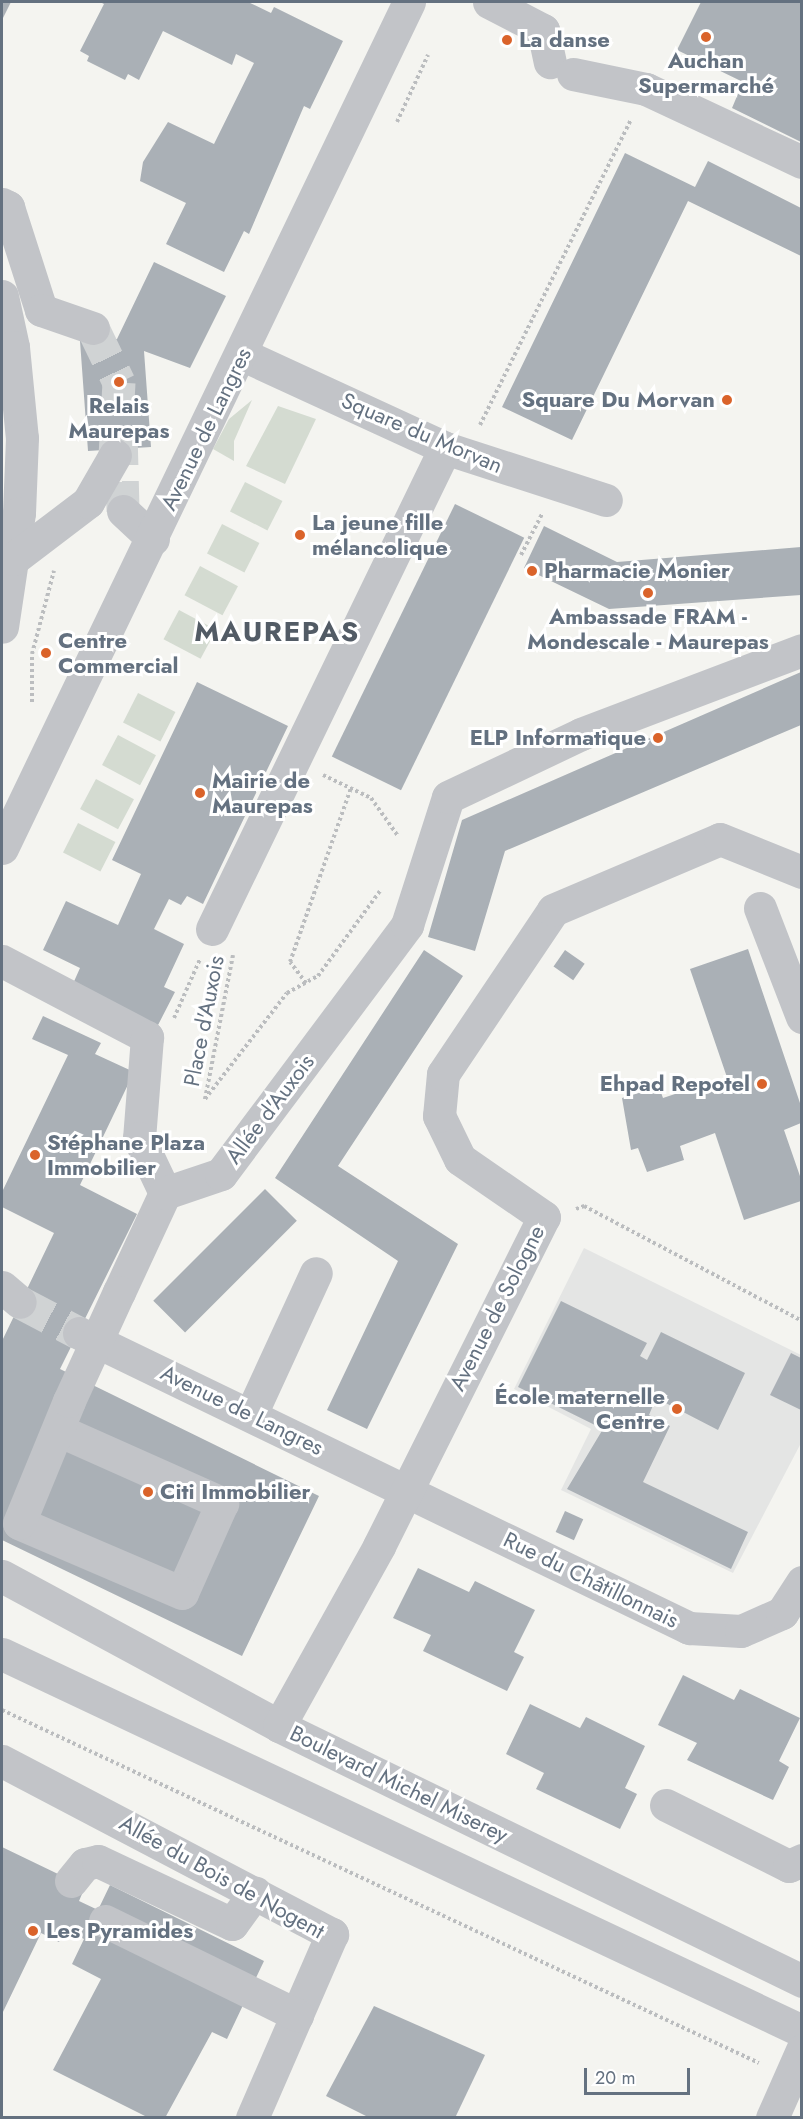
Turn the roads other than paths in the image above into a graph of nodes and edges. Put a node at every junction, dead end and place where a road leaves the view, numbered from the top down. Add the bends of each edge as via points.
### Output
1 (489, 2) edge
2 (402, 4) edge
3 (801, 162) edge
4 (2, 204) edge
5 (2, 296) edge
6 (93, 328) dead end
7 (241, 354) junction
8 (444, 448) junction
9 (115, 455) tunnel mouth
10 (606, 500) dead end
11 (123, 511) dead end
12 (153, 539) junction
13 (13, 559) junction
14 (2, 627) edge
15 (801, 650) edge
16 (2, 848) edge
17 (801, 872) edge
18 (760, 908) dead end
19 (216, 921) road end
20 (2, 961) edge
21 (801, 1017) edge
22 (165, 1193) junction
23 (316, 1273) dead end
24 (79, 1333) tunnel mouth
25 (251, 1414) junction
26 (64, 1415) junction
27 (404, 1490) junction
28 (2, 1576) edge
29 (801, 1582) edge
30 (2, 1654) edge
31 (279, 1726) junction
32 (2, 1761) edge
33 (666, 1805) dead end
34 (801, 1860) edge
35 (71, 1881) dead end
36 (255, 1892) junction
37 (105, 1922) dead end
38 (801, 1981) edge
39 (297, 2015) junction
40 (801, 2031) edge
41 (796, 2064) edge
42 (252, 2118) edge
43 (772, 2118) edge

1 - 3 street via 543,30 562,68 646,89
2 - 7 street, Avenue de Langres
4 - 6 street via 8,207 41,310
5 - 13 street via 14,347 22,438
7 - 8 street, Square du Morvan
7 - 12 street, Avenue de Langres
8 - 10 street, Square du Morvan
8 - 19 street
9 - 13 street via 88,502
11 - 12 street
12 - 16 street, Avenue de Langres
13 - 14 street
15 - 22 street, Allée d'Auxois via 581,734 448,797 407,925 221,1174
17 - 27 street, Avenue de Sologne via 720,839 553,910 443,1074 439,1116 460,1159 544,1217
18 - 21 street
20 - 22 street via 147,1037 138,1138
22 - 26 street, bridge
23 - 25 street
24 - 25 street, Avenue de Langres
25 - 27 street, Avenue de Langres
26 - 26 street via 222,1503 182,1593 12,1520
27 - 29 street, Rue du Châtillonnais via 689,1628 741,1631 782,1613
27 - 31 street, Avenue de Sologne
28 - 31 street, Boulevard Michel Miserey
30 - 40 street
31 - 38 street, Boulevard Michel Miserey
32 - 36 street, Allée du Bois de Nogent
33 - 34 street via 789,1866
35 - 36 street via 84,1864 98,1861 232,1924
36 - 39 street, Allée du Bois de Nogent via 332,1934
37 - 39 street
39 - 42 street, Allée du Bois de Nogent
41 - 43 street

